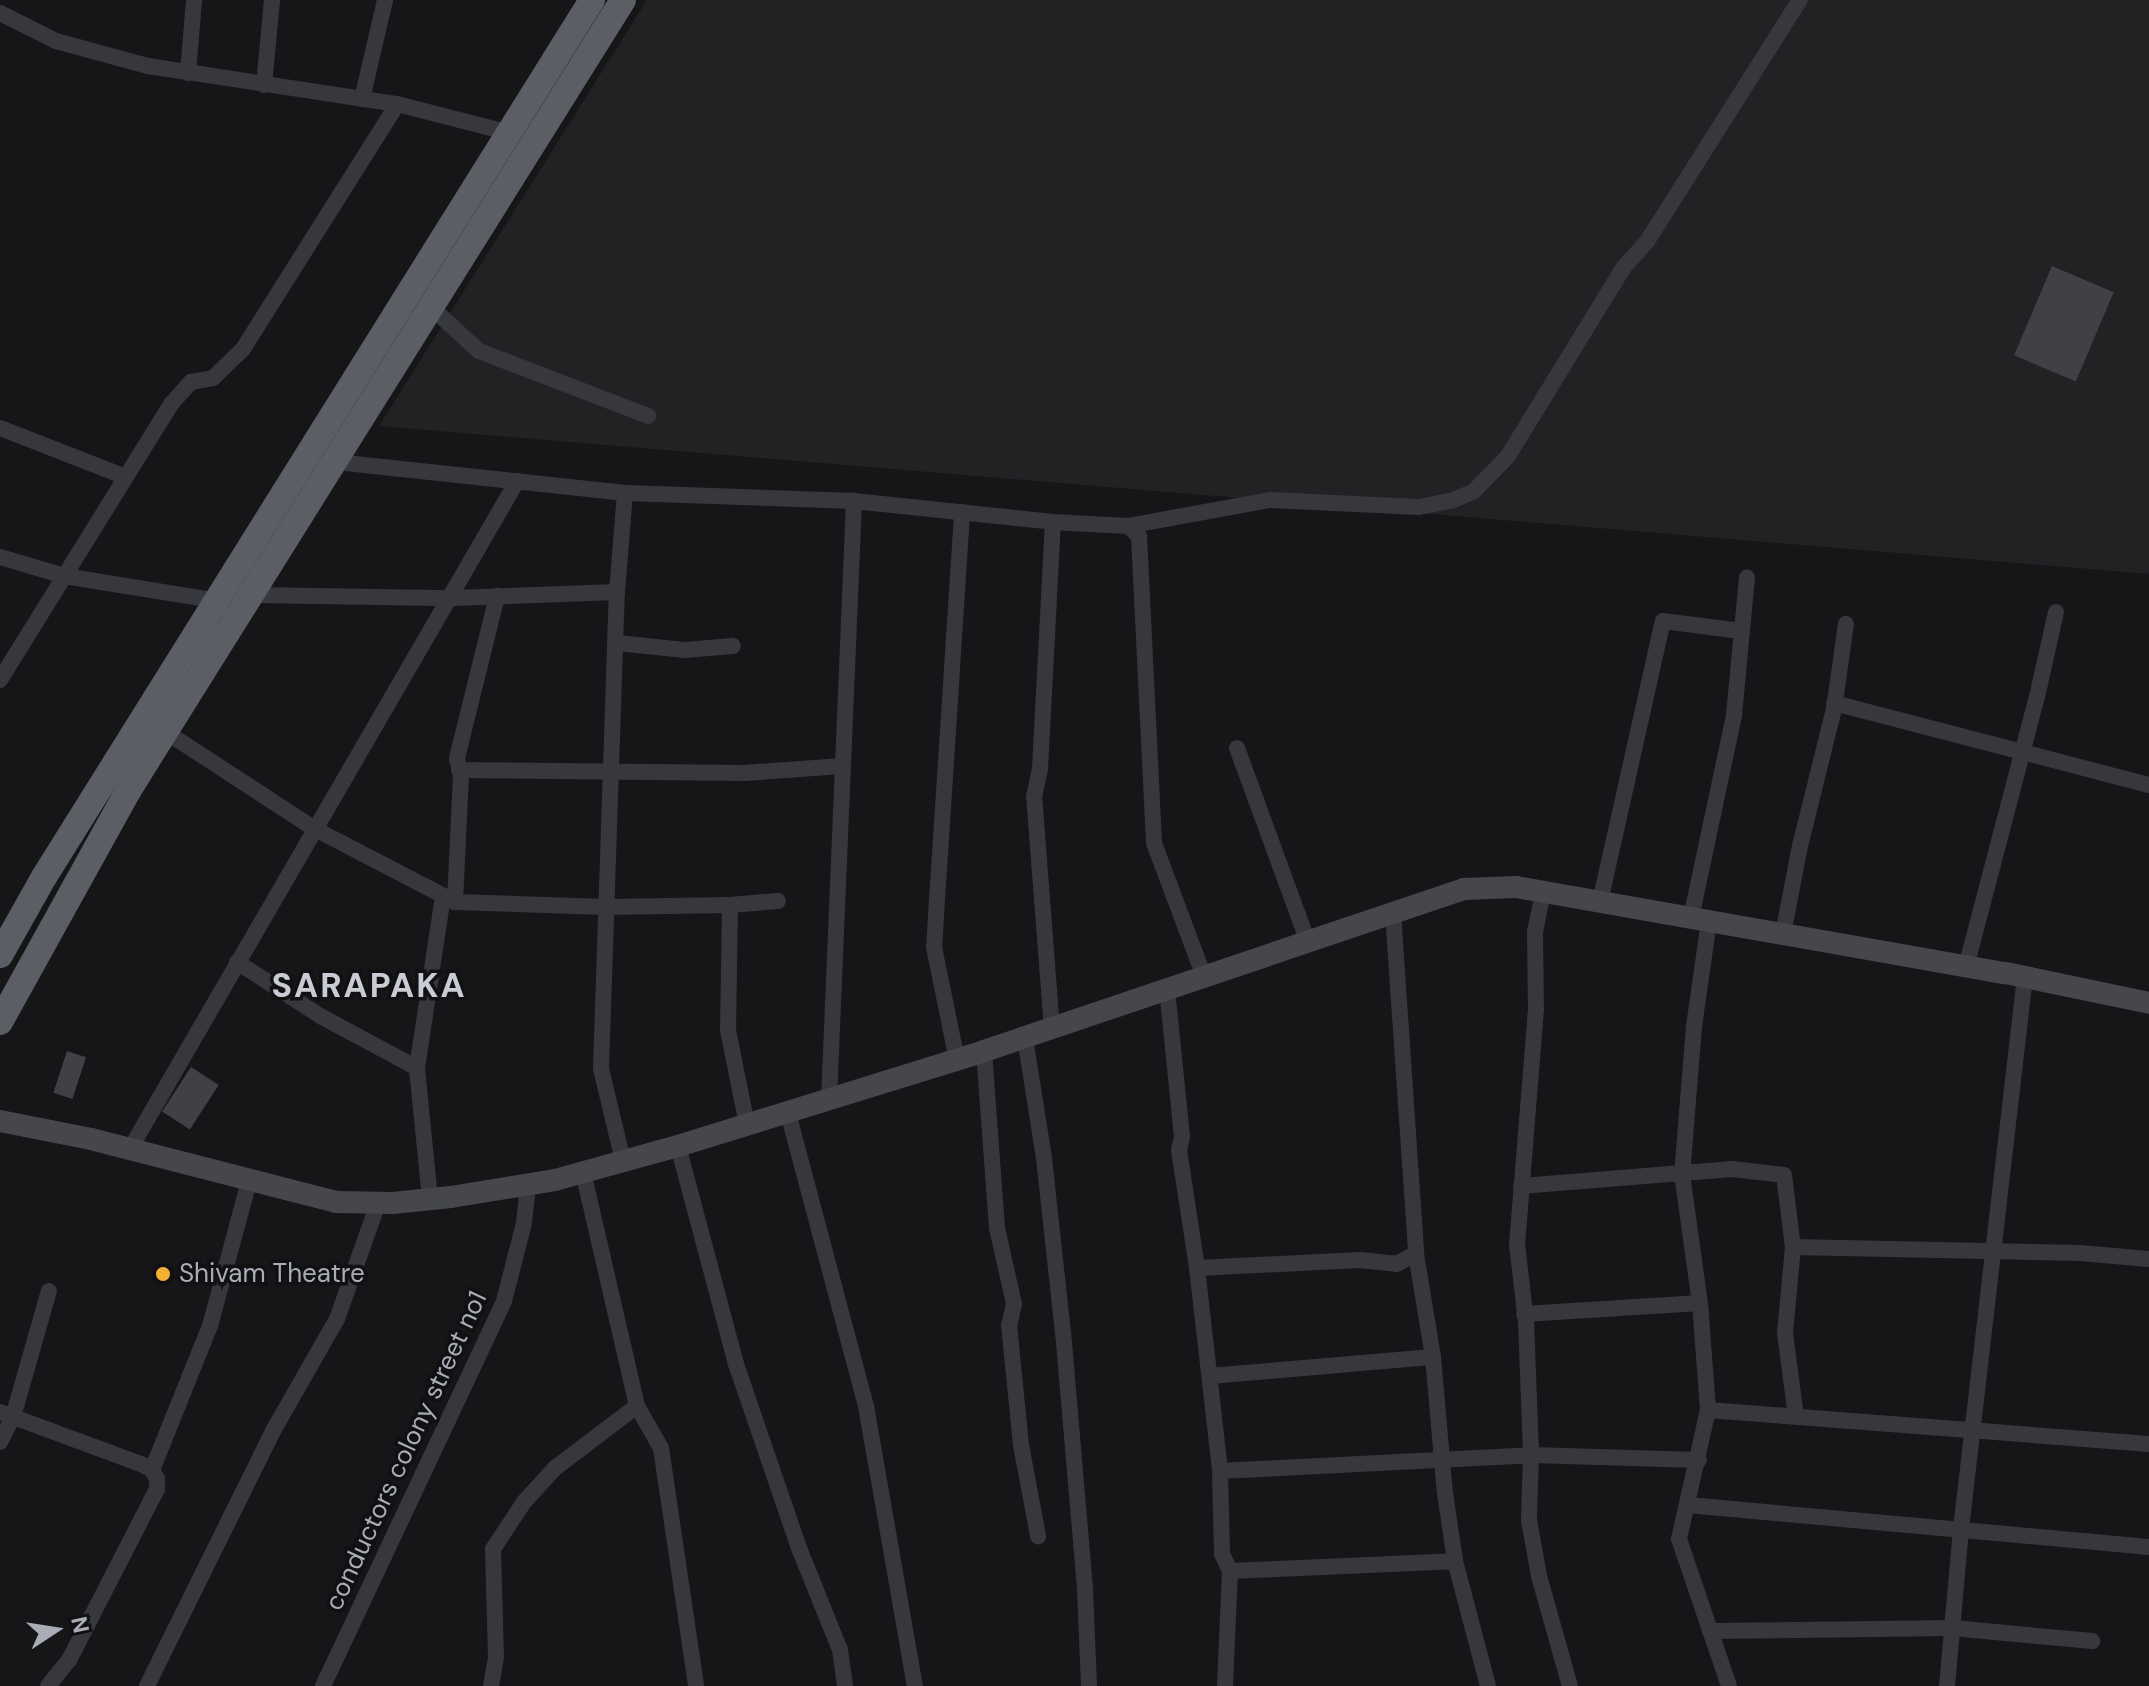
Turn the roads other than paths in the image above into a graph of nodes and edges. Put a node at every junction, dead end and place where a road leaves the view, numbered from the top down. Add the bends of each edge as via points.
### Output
1 (194, 0) edge
2 (272, 0) edge
3 (385, 0) edge
4 (592, 0) edge
5 (623, 0) edge
6 (1800, 0) edge
7 (0, 13) edge
8 (188, 73) junction
9 (264, 85) junction
10 (362, 99) junction
11 (397, 104) junction
12 (510, 133) junction
13 (432, 308) junction
14 (648, 416) dead end
15 (0, 428) edge
16 (336, 462) junction
17 (126, 477) junction
18 (517, 481) junction
19 (625, 493) junction
20 (854, 501) junction
21 (962, 512) junction
22 (1053, 522) junction
23 (1128, 526) junction
24 (0, 557) edge
25 (64, 576) junction
26 (1747, 578) dead end
27 (617, 592) junction
28 (253, 595) junction
29 (497, 596) junction
30 (453, 598) junction
31 (218, 601) junction
32 (2056, 612) dead end
33 (1846, 624) dead end
34 (1741, 631) junction
35 (617, 643) junction
36 (733, 646) dead end
37 (0, 680) edge
38 (1834, 703) junction
39 (166, 732) junction
40 (1237, 748) dead end
41 (2023, 753) junction
42 (842, 766) junction
43 (459, 770) junction
44 (610, 772) junction
45 (2149, 785) edge
46 (315, 829) junction
47 (1543, 892) junction
48 (449, 899) junction
49 (778, 901) dead end
50 (1600, 902) junction
51 (730, 905) junction
52 (606, 907) junction
53 (1393, 913) junction
54 (1700, 920) junction
55 (1783, 934) junction
56 (1308, 942) junction
57 (0, 955) edge
58 (237, 962) junction
59 (1966, 967) junction
60 (1204, 977) junction
61 (2025, 977) junction
62 (1167, 989) junction
63 (2149, 1003) edge
64 (0, 1022) edge
65 (1052, 1029) junction
66 (1025, 1038) junction
67 (984, 1051) junction
68 (957, 1060) junction
69 (417, 1068) junction
70 (829, 1100) junction
71 (788, 1113) junction
72 (0, 1121) edge
73 (747, 1125) junction
74 (678, 1146) junction
75 (130, 1149) junction
76 (623, 1161) junction
77 (583, 1172) junction
78 (1682, 1174) junction
79 (249, 1181) junction
80 (528, 1185) junction
81 (1521, 1186) junction
82 (430, 1199) junction
83 (378, 1203) junction
84 (1793, 1247) junction
85 (1993, 1253) junction
86 (1416, 1254) junction
87 (2149, 1259) edge
88 (1197, 1268) junction
89 (49, 1291) dead end
90 (1700, 1303) junction
91 (1524, 1314) junction
92 (1433, 1357) junction
93 (1210, 1376) junction
94 (637, 1406) junction
95 (1708, 1410) junction
96 (7, 1415) edge
97 (1796, 1416) junction
98 (1973, 1429) junction
99 (0, 1442) edge
100 (2149, 1444) edge
101 (1531, 1455) junction
102 (1443, 1458) junction
103 (1699, 1460) junction
104 (152, 1470) junction
105 (1220, 1471) junction
106 (1688, 1505) junction
107 (1961, 1529) junction
108 (1038, 1536) dead end
109 (2149, 1547) edge
110 (1455, 1561) junction
111 (1230, 1571) junction
112 (1952, 1628) junction
113 (1710, 1631) junction
114 (2092, 1641) dead end
115 (48, 1686) edge
116 (147, 1686) edge
117 (323, 1686) edge
118 (491, 1686) edge
119 (696, 1686) edge
120 (845, 1686) edge
121 (915, 1686) edge
122 (1089, 1686) edge
123 (1225, 1686) edge
124 (1488, 1686) edge
125 (1570, 1686) edge
126 (1729, 1686) edge
127 (1947, 1686) edge

1 - 8 street
2 - 9 street
3 - 10 street
4 - 12 highway
5 - 13 highway
6 - 23 street via 1648,240 1624,267 1508,456 1474,491 1419,507 1270,500
7 - 8 street via 56,41
8 - 9 street
9 - 10 street
10 - 11 street
11 - 12 street
11 - 17 street via 243,349 213,378 191,382 181,391
12 - 31 highway
13 - 14 street via 479,351
13 - 16 highway
15 - 17 street
16 - 18 street
16 - 28 highway
17 - 25 street
18 - 19 street
18 - 30 street
19 - 20 street
19 - 27 street
20 - 21 street
20 - 42 street
21 - 22 street
21 - 68 street via 934,947
22 - 23 street
22 - 65 street via 1040,769 1034,797
23 - 60 street via 1139,536 1154,843
24 - 25 street
25 - 31 street
25 - 37 street
26 - 34 street
27 - 29 street
27 - 35 street
28 - 30 street
28 - 39 highway
29 - 30 street
29 - 43 street via 480,675 471,692
30 - 46 street
31 - 57 highway
32 - 41 street
33 - 38 street
34 - 50 street via 1663,621
34 - 54 street via 1734,715
35 - 36 street via 685,650
35 - 44 street
38 - 41 street
38 - 55 street
39 - 46 street
39 - 64 highway
40 - 56 street
41 - 45 street
41 - 59 street
42 - 44 street via 745,773
42 - 70 street
43 - 44 street
43 - 48 street
44 - 52 street
46 - 48 street
46 - 58 street
47 - 50 main road
47 - 53 main road via 1464,889
47 - 81 street via 1535,932 1536,1009
48 - 52 street
48 - 69 street
49 - 51 street
50 - 54 main road
51 - 52 street
51 - 73 street via 728,1030
52 - 76 street via 601,1069
53 - 56 main road
53 - 86 street
54 - 55 main road
54 - 78 street
55 - 59 main road
56 - 60 main road
58 - 69 street via 322,1017
58 - 75 street
59 - 61 main road
60 - 62 main road
61 - 63 main road
61 - 85 street
62 - 65 main road
62 - 88 street via 1179,1150
65 - 66 main road
66 - 67 main road
66 - 122 street via 1064,1343
67 - 68 main road
67 - 108 street via 997,1228 1014,1304 1009,1325 1019,1430
68 - 70 main road
69 - 82 street
70 - 71 main road
71 - 73 main road
71 - 121 street via 866,1406
72 - 75 main road
73 - 74 main road
74 - 76 main road
74 - 120 street via 736,1364 840,1650
75 - 79 main road
76 - 77 main road
77 - 80 main road
77 - 94 street
78 - 81 street
78 - 84 street via 1732,1169 1784,1175
78 - 90 street
79 - 83 main road via 336,1202
79 - 104 street via 210,1326
80 - 82 main road
80 - 117 street, conductors colony street no1 via 504,1301
81 - 91 street via 1517,1244
82 - 83 main road
83 - 116 street via 337,1319 273,1431
84 - 85 street
84 - 97 street via 1785,1333
85 - 87 street
85 - 98 street
86 - 88 street via 1396,1264 1360,1260
86 - 92 street
88 - 93 street
89 - 96 street
90 - 91 street
90 - 95 street
91 - 101 street
92 - 93 street
92 - 102 street
93 - 105 street
94 - 118 street via 555,1468 493,1549 496,1657
94 - 119 street via 661,1448
95 - 97 street
95 - 103 street
96 - 99 street
96 - 104 street
97 - 98 street
98 - 100 street
98 - 107 street
101 - 102 street
101 - 103 street
101 - 125 street via 1529,1520
102 - 105 street
102 - 110 street
103 - 106 street
104 - 115 street via 157,1489 69,1660
105 - 111 street via 1222,1554
106 - 107 street
106 - 113 street via 1679,1539
107 - 109 street
107 - 112 street
110 - 111 street
110 - 124 street
111 - 123 street
112 - 113 street
112 - 114 street
112 - 127 street
113 - 126 street

